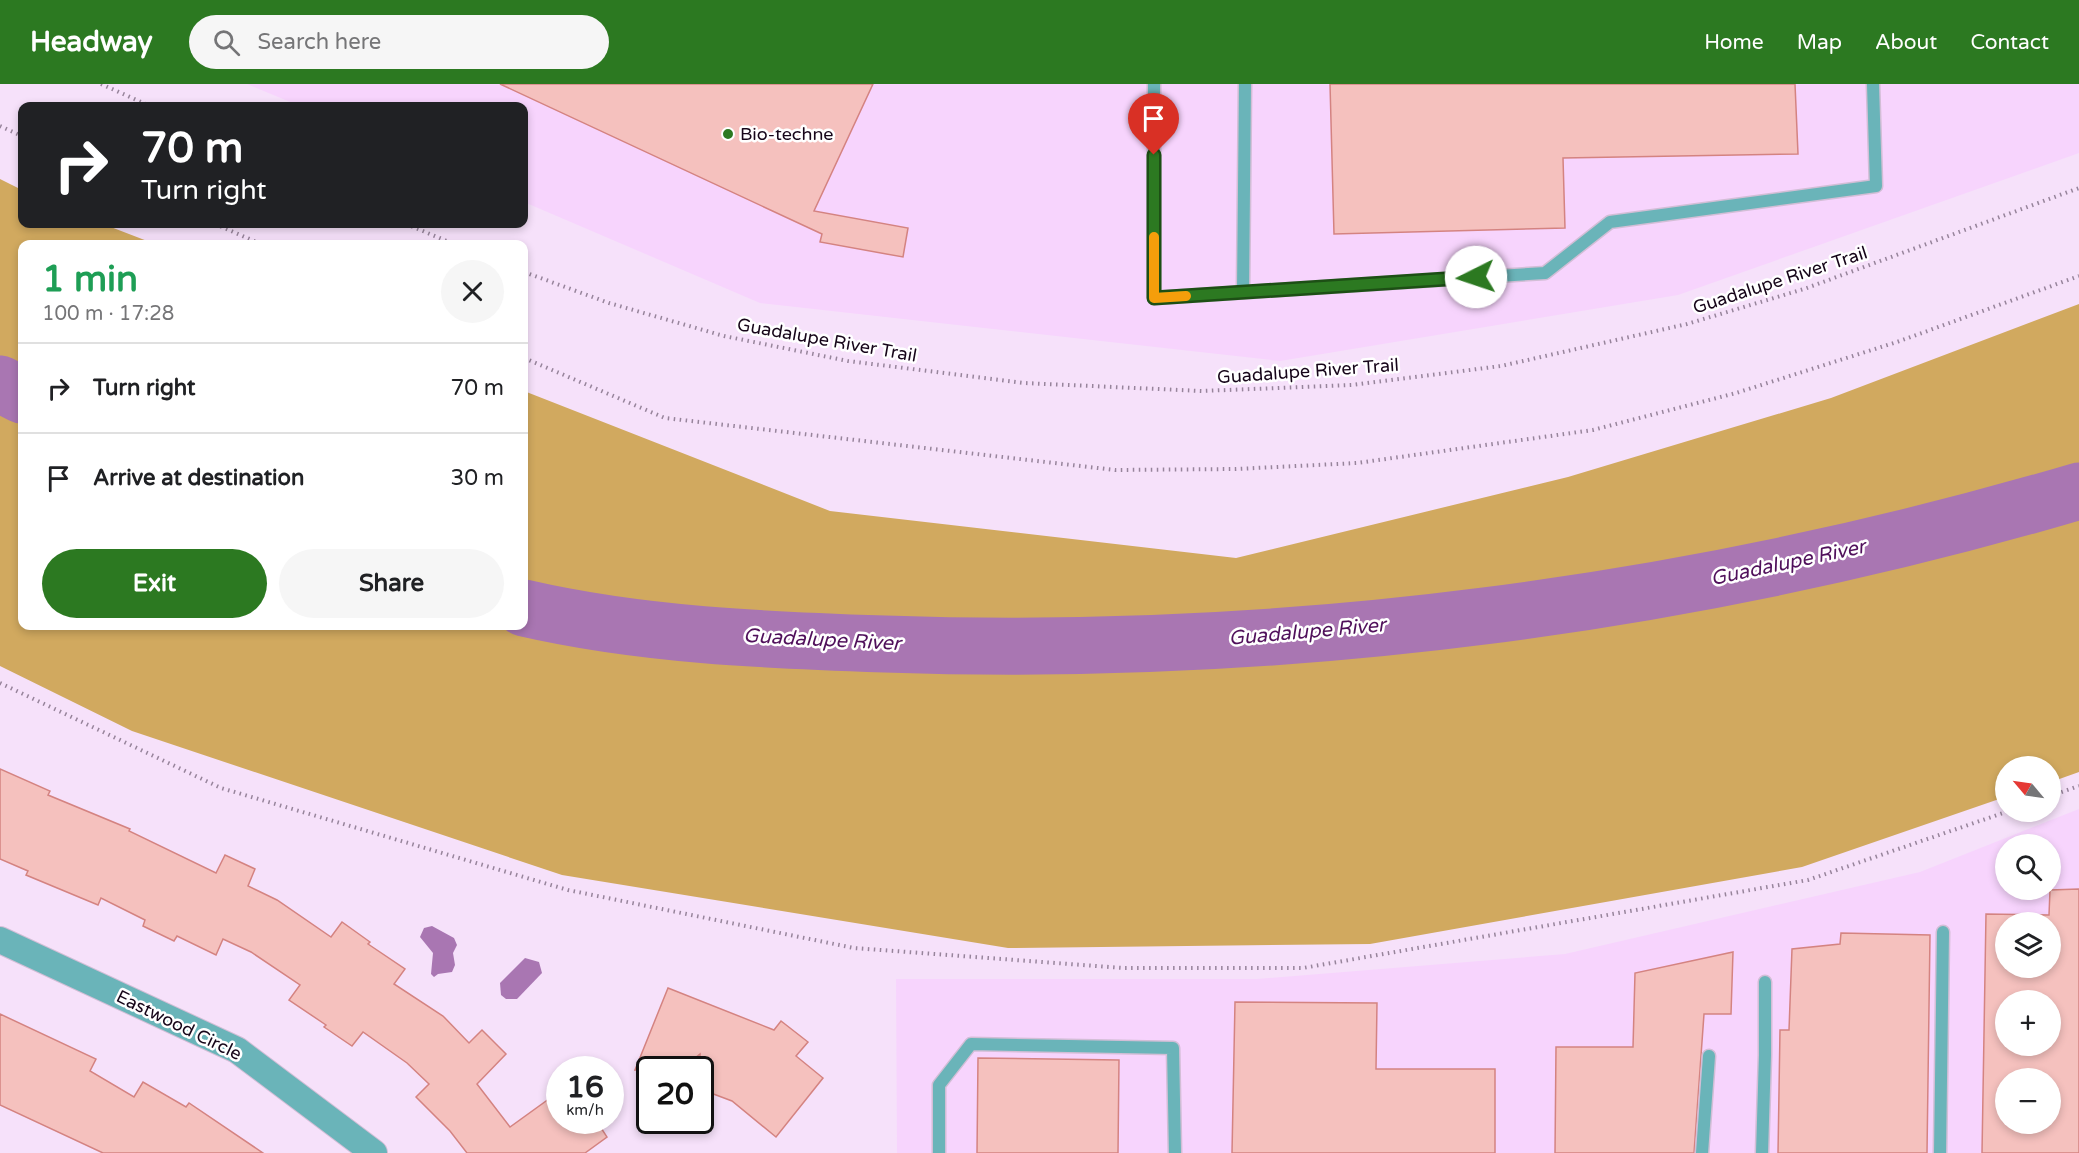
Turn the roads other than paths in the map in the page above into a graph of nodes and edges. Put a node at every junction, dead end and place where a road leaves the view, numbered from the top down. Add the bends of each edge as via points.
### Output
1 (1154, 84) edge
2 (1245, 84) edge
3 (1873, 84) edge
4 (1243, 292) junction
5 (1943, 932) dead end
6 (0, 940) edge
7 (1765, 982) dead end
8 (1709, 1056) dead end
9 (374, 1153) edge
10 (939, 1153) edge
11 (1175, 1153) edge
12 (1702, 1153) edge
13 (1762, 1153) edge
14 (1940, 1153) edge

1 - 4 lane via 1154,298
2 - 4 lane
3 - 4 lane via 1876,186 1610,222 1545,273
5 - 14 lane
6 - 9 street, Eastwood Circle via 237,1050
7 - 13 lane
8 - 12 lane
10 - 11 lane via 939,1085 971,1044 1173,1048

